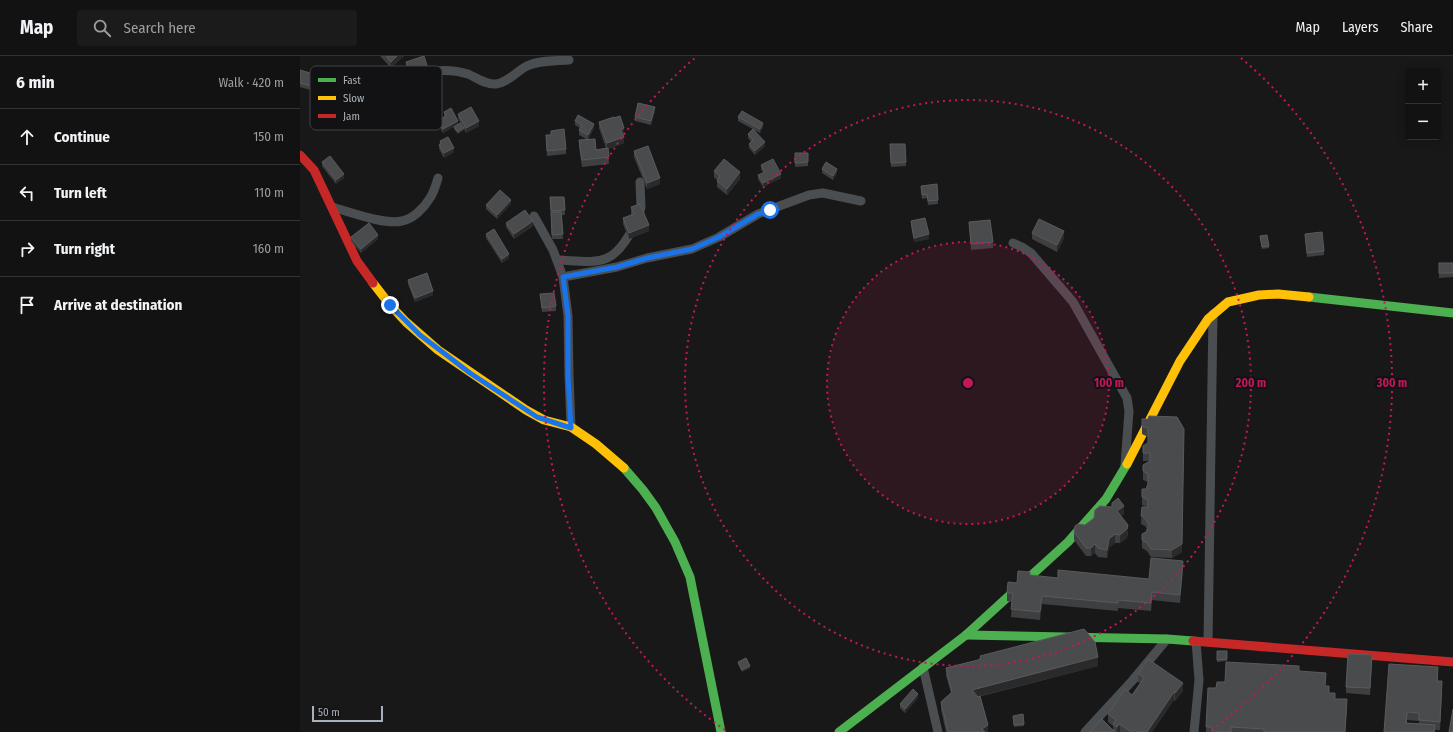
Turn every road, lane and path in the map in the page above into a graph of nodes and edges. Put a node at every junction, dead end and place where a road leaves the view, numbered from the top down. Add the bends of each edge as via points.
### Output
1 (569, 60) dead end
2 (442, 70) edge
3 (310, 81) edge
4 (300, 82) edge
5 (300, 155) edge
6 (438, 178) dead end
7 (640, 182) dead end
8 (861, 201) dead end
9 (332, 207) junction
10 (534, 216) dead end
11 (1013, 243) dead end
12 (558, 260) junction
13 (563, 277) junction
14 (1453, 313) edge
15 (1213, 314) junction
16 (571, 428) junction
17 (1124, 468) junction
18 (966, 635) junction
19 (1167, 639) junction
20 (1196, 641) junction
21 (1208, 642) junction
22 (1453, 662) edge
23 (923, 667) junction
24 (1194, 729) edge
25 (721, 732) edge
26 (839, 732) edge
27 (938, 732) edge
28 (1084, 732) edge
29 (1187, 732) edge

1 - 2 street via 529,65 497,84 466,74
3 - 4 street
5 - 9 street via 314,170
6 - 9 street via 424,207 404,221 379,220
7 - 12 street via 638,216 628,238 616,253 599,261
8 - 13 street via 823,193 809,194 758,214 719,237 692,249
9 - 16 street via 364,273 390,305 420,335 526,410 544,420
10 - 12 street
11 - 17 street via 1031,252 1073,302 1127,398 1129,411
12 - 13 street
13 - 16 street via 568,316
14 - 15 street via 1278,294 1259,295 1228,302
15 - 17 street via 1180,361
15 - 21 street
16 - 25 street via 601,448 630,474 656,508 675,542 690,578
17 - 18 street via 1106,499 1068,542
18 - 19 street
18 - 23 street
19 - 20 street
19 - 28 street
20 - 21 street
20 - 24 street via 1199,680
21 - 22 street
23 - 26 street
23 - 27 street
24 - 29 street

